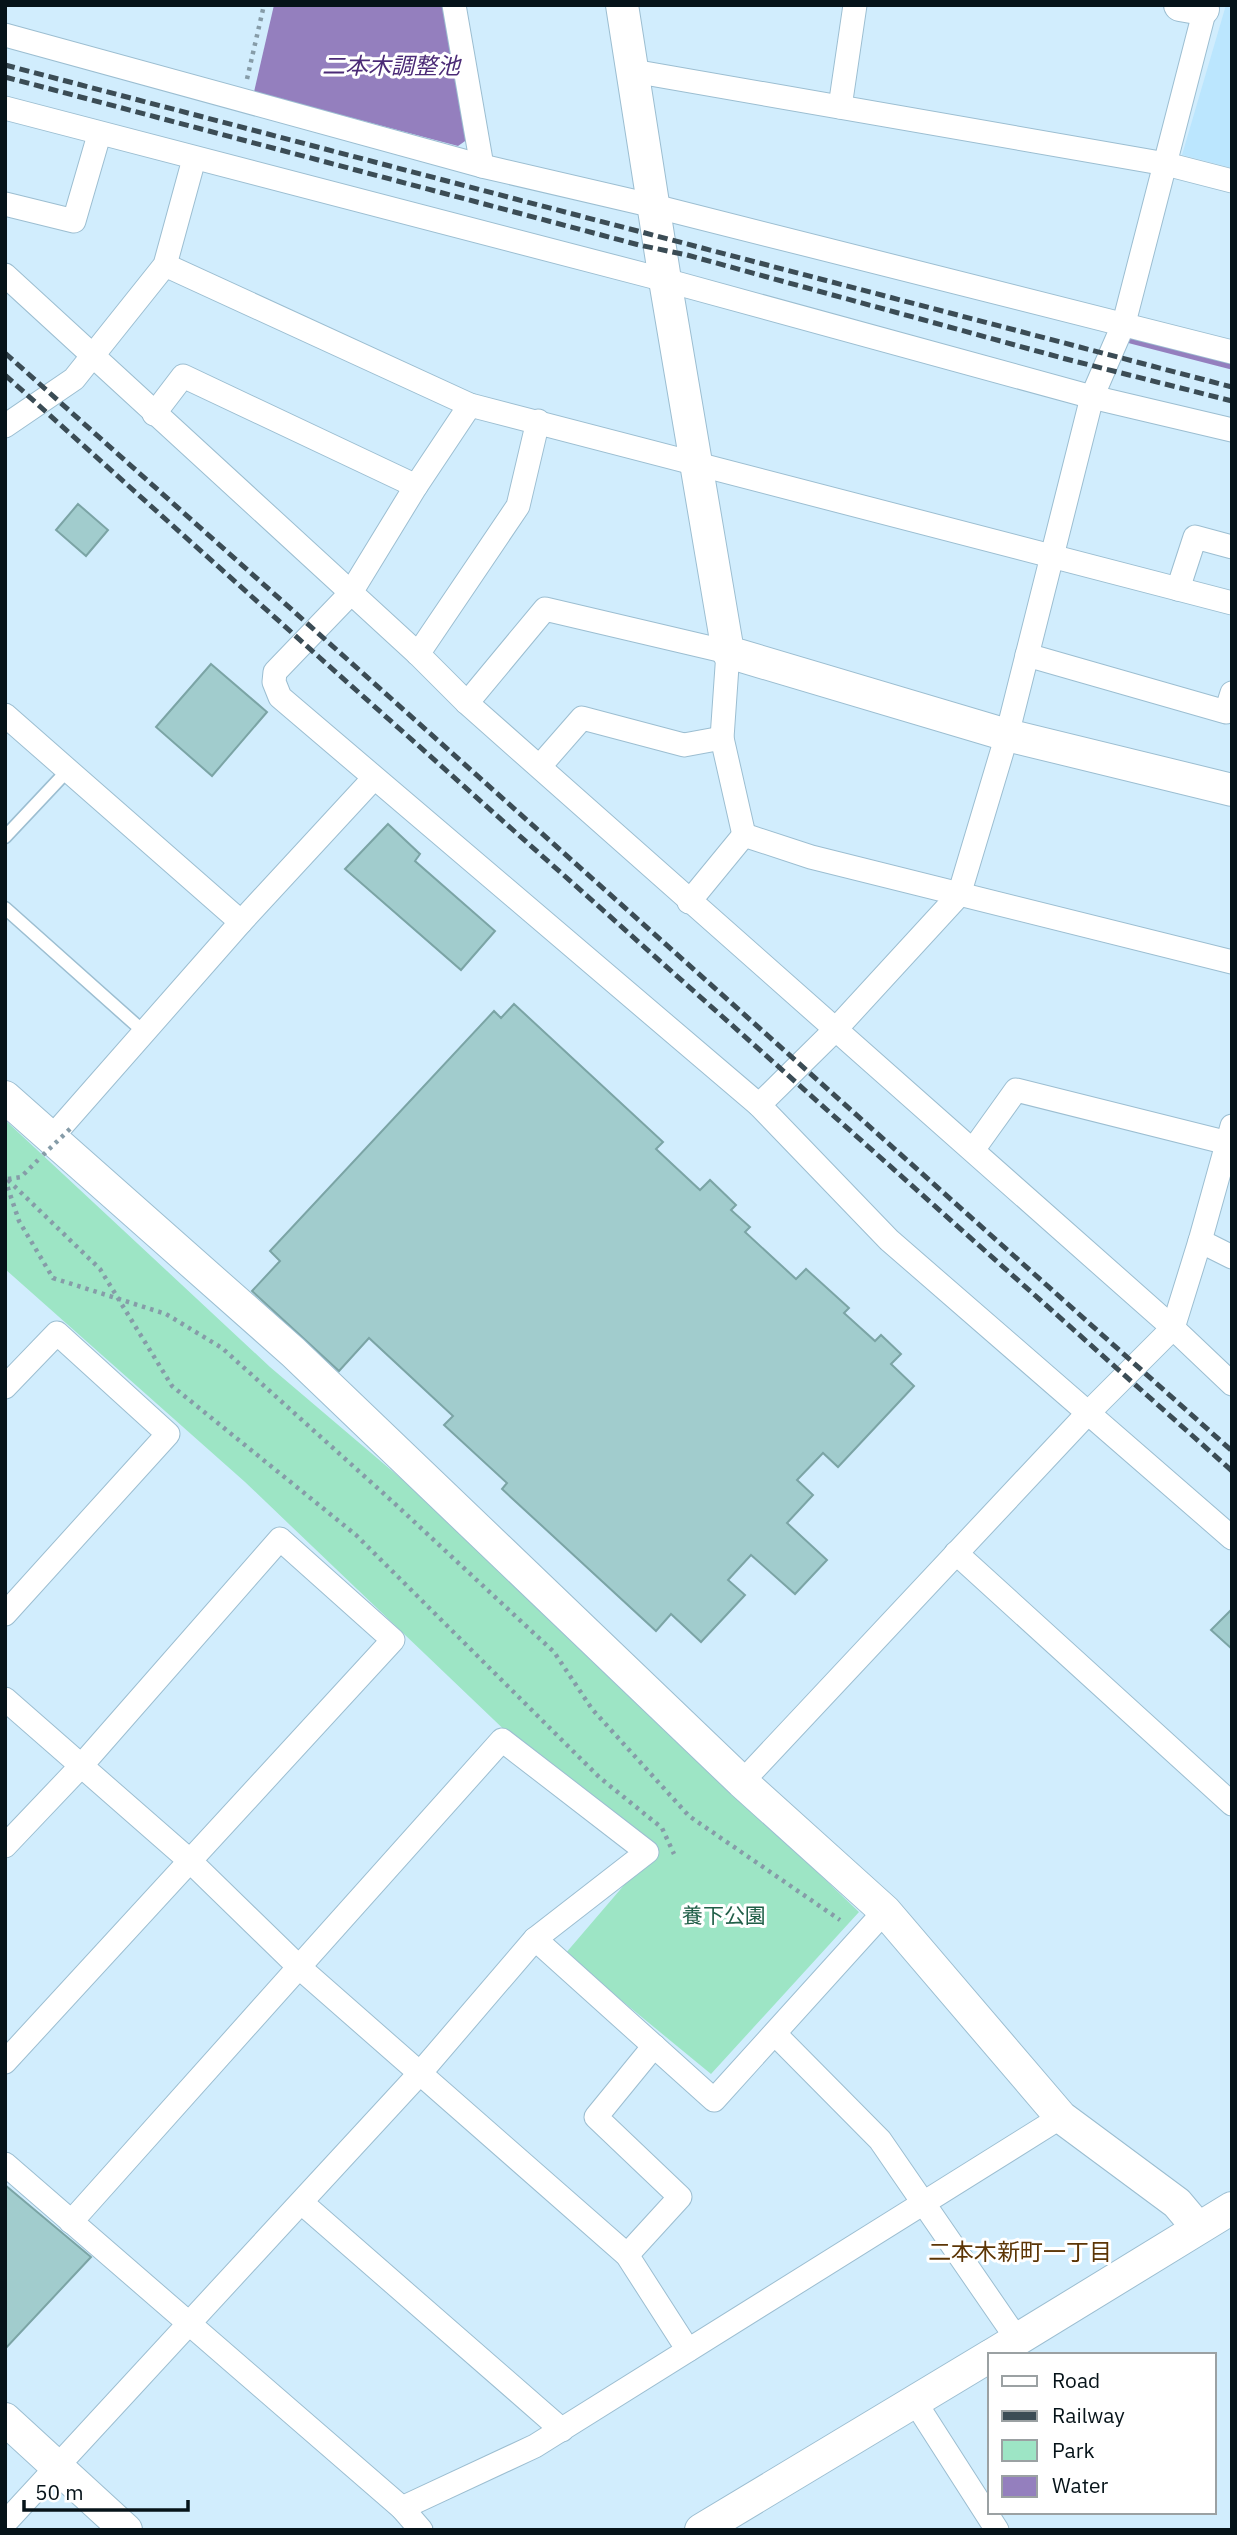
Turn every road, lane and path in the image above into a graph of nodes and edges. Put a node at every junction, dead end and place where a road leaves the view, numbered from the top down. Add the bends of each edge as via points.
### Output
1 (264, 5) edge
2 (454, 5) edge
3 (622, 5) edge
4 (855, 5) edge
5 (1197, 7) edge
6 (5, 35) edge
7 (633, 71) junction
8 (242, 99) junction
9 (840, 107) junction
10 (5, 108) edge
11 (99, 135) junction
12 (194, 159) junction
13 (1166, 164) junction
14 (482, 166) junction
15 (1232, 181) edge
16 (5, 204) edge
17 (654, 206) junction
18 (165, 265) junction
19 (5, 275) edge
20 (665, 279) junction
21 (1124, 323) junction
22 (1232, 352) edge
23 (94, 356) junction
24 (1092, 397) junction
25 (470, 405) junction
26 (154, 414) junction
27 (538, 421) junction
28 (5, 426) edge
29 (1232, 430) edge
30 (695, 464) junction
31 (416, 486) junction
32 (1232, 547) edge
33 (1051, 556) junction
34 (1178, 589) junction
35 (350, 594) junction
36 (1232, 603) edge
37 (727, 652) junction
38 (418, 654) junction
39 (1027, 655) junction
40 (1232, 693) edge
41 (467, 703) junction
42 (5, 715) edge
43 (1007, 735) junction
44 (722, 738) junction
45 (540, 766) junction
46 (68, 770) junction
47 (374, 778) junction
48 (1232, 790) edge
49 (744, 835) junction
50 (5, 837) edge
51 (959, 895) junction
52 (689, 902) junction
53 (5, 908) edge
54 (241, 922) junction
55 (1232, 962) edge
56 (835, 1030) junction
57 (144, 1032) junction
58 (5, 1097) edge
59 (759, 1105) junction
60 (1230, 1138) edge
61 (56, 1140) junction
62 (973, 1150) junction
63 (6, 1178) edge
64 (1200, 1241) junction
65 (1232, 1257) edge
66 (119, 1299) junction
67 (1172, 1328) junction
68 (1232, 1384) edge
69 (5, 1387) edge
70 (1087, 1414) junction
71 (1232, 1538) edge
72 (956, 1553) junction
73 (5, 1614) edge
74 (5, 1699) edge
75 (81, 1766) junction
76 (742, 1782) junction
77 (1232, 1804) edge
78 (5, 1846) edge
79 (674, 1854) dead end
80 (189, 1860) junction
81 (885, 1911) junction
82 (840, 1920) dead end
83 (535, 1939) junction
84 (300, 1968) junction
85 (775, 2034) junction
86 (654, 2046) junction
87 (5, 2062) edge
88 (421, 2072) junction
89 (1061, 2117) junction
90 (5, 2164) edge
91 (302, 2203) junction
92 (924, 2204) junction
93 (1232, 2208) edge
94 (71, 2221) junction
95 (1198, 2228) junction
96 (627, 2255) junction
97 (191, 2325) junction
98 (688, 2350) junction
99 (1000, 2350) edge
100 (988, 2357) edge
101 (915, 2402) junction
102 (5, 2419) edge
103 (562, 2430) junction
104 (57, 2466) junction
105 (402, 2508) junction
106 (5, 2523) edge
107 (127, 2530) edge
108 (421, 2530) edge
109 (701, 2530) edge
110 (997, 2530) edge

1 - 8 path
2 - 14 street
3 - 7 street
4 - 9 street
5 - 13 street
6 - 8 street
7 - 9 street
7 - 17 street
8 - 14 street
9 - 13 street
10 - 11 street
11 - 12 street
11 - 16 street via 74,221
12 - 18 street
12 - 20 street
13 - 15 street
13 - 21 street
14 - 17 street
17 - 20 street
17 - 21 street
18 - 23 street
18 - 25 street
19 - 23 street
20 - 24 street
20 - 30 street
21 - 22 street
21 - 24 street
23 - 26 street
23 - 28 street via 74,379
24 - 29 street
24 - 33 street
25 - 27 street
25 - 31 street
26 - 31 street via 184,376
26 - 35 street
27 - 30 street
27 - 38 street via 518,506
30 - 33 street
30 - 37 street
31 - 35 street
32 - 34 street via 1195,537
33 - 34 street
33 - 39 street
34 - 36 street
35 - 38 street
35 - 47 street via 275,672 274,682 280,697
37 - 41 street via 545,609
37 - 43 street
37 - 44 street
38 - 41 street
39 - 40 street via 1226,712
39 - 43 street
41 - 45 street
42 - 46 street
43 - 48 street
43 - 51 street
44 - 45 street via 684,745 582,718
44 - 49 street
45 - 52 street
46 - 50 lane
46 - 54 street
47 - 54 street
47 - 59 street
49 - 51 street
49 - 52 street
51 - 55 street
51 - 56 street
52 - 56 street
53 - 57 lane
54 - 57 street
56 - 59 street
56 - 62 street
57 - 61 street
58 - 61 street
59 - 70 street via 890,1240
60 - 62 street via 1016,1090
60 - 64 street
61 - 63 path via 21,1177
61 - 76 street via 293,1352
62 - 67 street
63 - 66 path via 100,1269
63 - 66 path via 19,1222 53,1278
64 - 65 street
64 - 67 street
66 - 79 path via 172,1386 356,1535 599,1777 663,1828
66 - 82 path via 166,1314 222,1348 554,1652 592,1709 690,1816
67 - 68 street
67 - 70 street
69 - 73 street via 57,1333 168,1434
70 - 71 street
70 - 72 street
72 - 76 street
72 - 77 street
74 - 75 street
75 - 78 street
75 - 80 street
75 - 80 street via 280,1539 393,1640
76 - 81 street
80 - 84 street
80 - 87 street
81 - 85 street
81 - 89 street
83 - 84 street via 647,1852 502,1740
83 - 86 street
83 - 88 street
84 - 88 street
84 - 94 street
85 - 86 street via 714,2099
85 - 92 street via 880,2140
86 - 96 street via 596,2117 680,2197
88 - 91 street
88 - 96 street
89 - 92 street
89 - 95 street via 1177,2203
90 - 94 street
91 - 97 street
91 - 103 street
92 - 98 street
92 - 99 street
93 - 95 street
94 - 97 street
95 - 99 street
96 - 98 street
97 - 104 street
97 - 105 street
98 - 103 street
100 - 101 street
101 - 109 street
101 - 110 street
102 - 104 street
103 - 105 street
104 - 106 street
104 - 107 street
105 - 108 street

